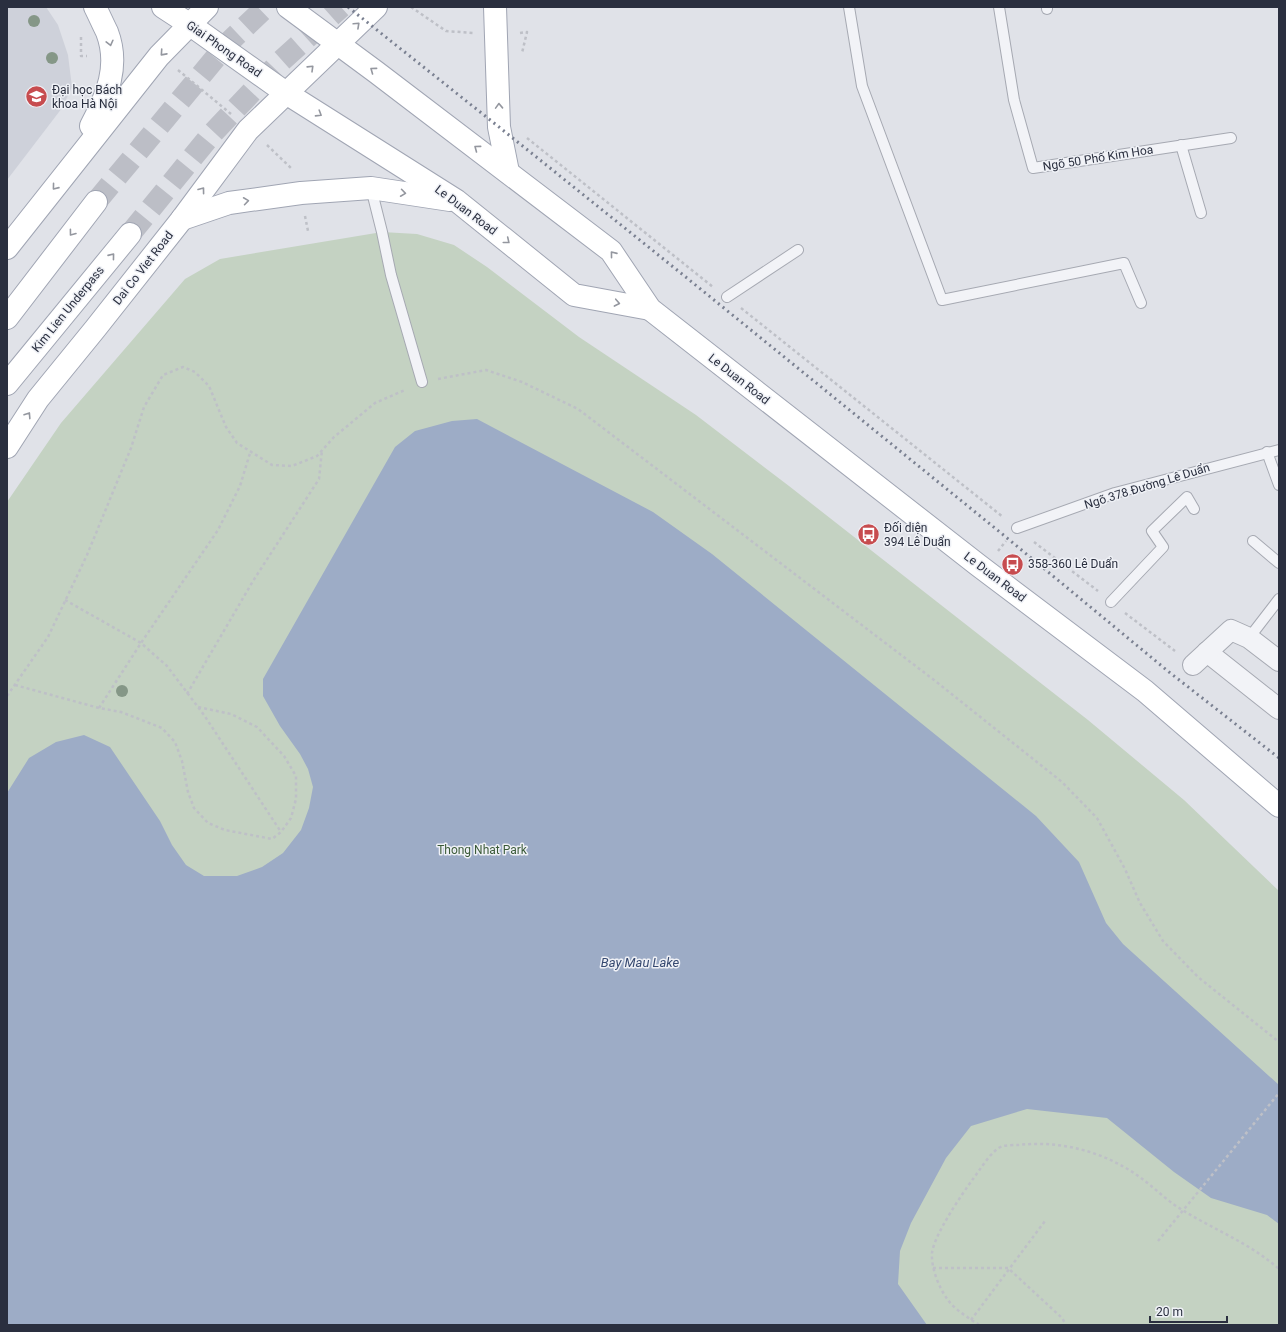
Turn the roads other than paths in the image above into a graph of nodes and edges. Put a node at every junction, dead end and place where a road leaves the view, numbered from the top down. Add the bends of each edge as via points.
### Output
1 (95, 7) edge
2 (162, 7) edge
3 (207, 7) edge
4 (288, 7) edge
5 (376, 7) edge
6 (495, 7) edge
7 (849, 7) edge
8 (999, 7) edge
9 (189, 24) junction
10 (337, 43) junction
11 (286, 93) junction
12 (1231, 138) dead end
13 (1181, 145) junction
14 (69, 170) junction
15 (508, 172) junction
16 (371, 188) junction
17 (457, 201) junction
18 (96, 202) tunnel mouth
19 (1201, 213) dead end
20 (182, 218) junction
21 (130, 234) tunnel mouth
22 (7, 248) edge
23 (798, 250) dead end
24 (727, 297) road end
25 (1141, 303) dead end
26 (650, 310) junction
27 (7, 318) edge
28 (422, 382) road end
29 (7, 384) edge
30 (7, 447) edge
31 (1279, 450) edge
32 (1267, 452) junction
33 (1279, 485) edge
34 (1194, 509) dead end
35 (1017, 528) road end
36 (1253, 541) dead end
37 (1279, 563) edge
38 (1279, 599) edge
39 (1112, 602) dead end
40 (1249, 638) junction
41 (1279, 661) edge
42 (1279, 709) edge
43 (1279, 806) edge

1 -> 14 main road via 107,33 112,52 112,74 104,100
2 - 9 main road, Giai Phong Road
3 - 9 main road
4 - 10 main road
10 -> 5 main road, Dai Co Viet Road
15 -> 6 main road via 499,127
7 - 25 lane via 862,86 942,300 1124,263
8 - 13 lane, Ngõ 50 Phố Kim Hoa via 1014,100 1033,168
9 - 11 main road, Giai Phong Road
9 -> 14 main road via 159,56
11 -> 10 main road, Dai Co Viet Road
15 -> 10 main road, Le Duan Road
11 -> 17 main road, Le Duan Road
20 -> 11 main road, Dai Co Viet Road via 248,130
12 - 13 lane, Ngõ 50 Phố Kim Hoa
13 - 19 lane
14 -> 22 main road
26 -> 15 main road, Le Duan Road via 611,251
16 -> 17 main road
20 -> 16 main road via 229,203 301,193
16 - 28 lane via 391,275
17 -> 26 main road, Le Duan Road via 574,295
18 -> 27 main road
30 -> 20 main road, Dai Co Viet Road via 38,399
29 -> 21 main road, Kim Lien Underpass
23 - 24 lane
26 - 43 main road, Le Duan Road via 978,565 1145,691
31 - 32 lane, Ngõ 378 Đường Lê Duẩn
32 - 33 lane
32 - 35 lane, Ngõ 378 Đường Lê Duẩn via 1115,493
34 - 39 lane via 1187,497 1152,531 1163,547
36 - 37 lane
38 - 40 lane
40 - 41 street
40 - 42 street via 1231,630 1200,659

